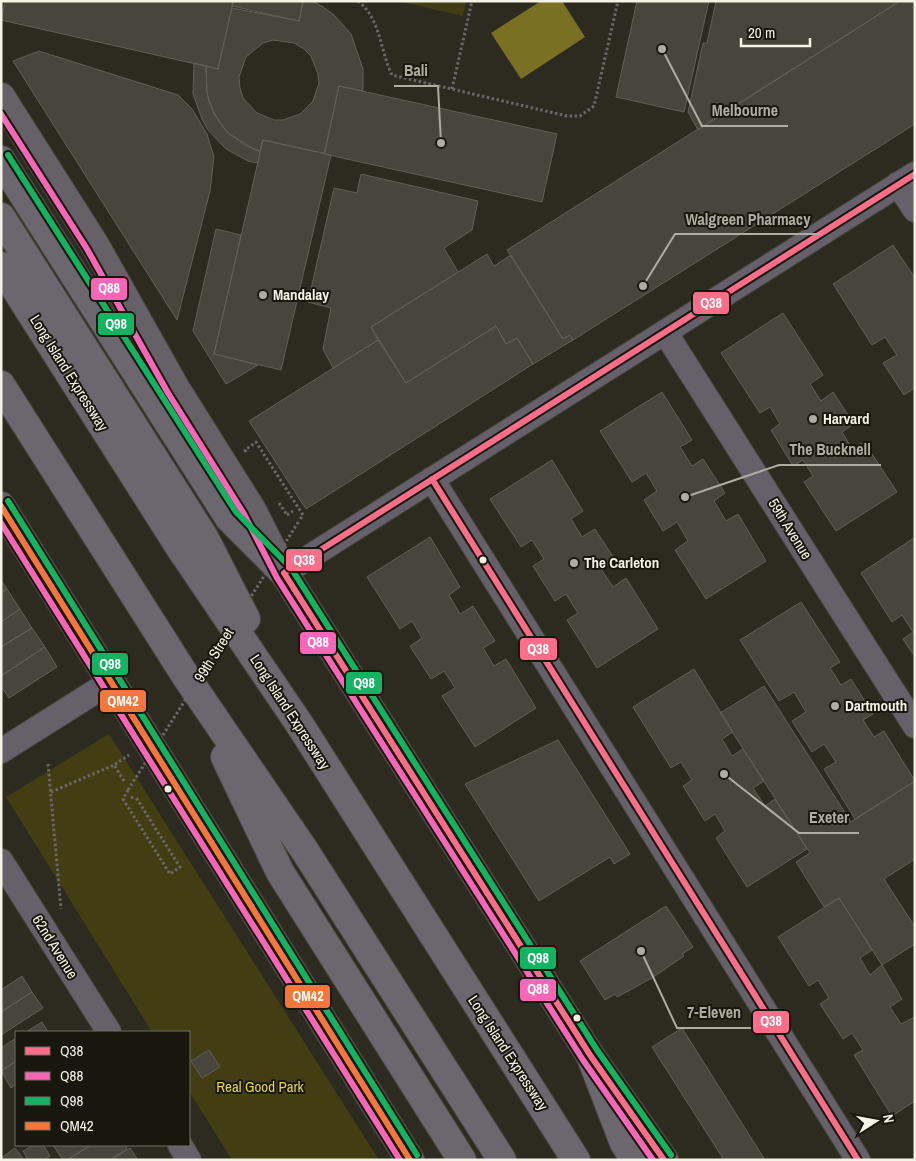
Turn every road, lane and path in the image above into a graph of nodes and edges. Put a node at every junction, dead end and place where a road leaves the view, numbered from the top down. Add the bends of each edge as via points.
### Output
1 (358, 1) edge
2 (472, 1) edge
3 (618, 1) edge
4 (452, 89) junction
5 (1, 97) edge
6 (1, 160) edge
7 (907, 179) edge
8 (915, 210) edge
9 (1, 217) edge
10 (1, 266) edge
11 (665, 332) junction
12 (1, 384) edge
13 (250, 458) dead end
14 (432, 479) junction
15 (276, 499) dead end
16 (1, 506) edge
17 (293, 511) dead end
18 (284, 573) junction
19 (185, 675) junction
20 (112, 681) junction
21 (300, 725) junction
22 (915, 726) edge
23 (1, 751) edge
24 (133, 753) dead end
25 (48, 764) dead end
26 (114, 765) junction
27 (124, 781) dead end
28 (51, 792) junction
29 (130, 798) dead end
30 (1, 861) edge
31 (61, 909) dead end
32 (108, 1031) edge
33 (590, 1055) junction
34 (181, 1146) edge
35 (190, 1160) edge
36 (410, 1160) edge
37 (462, 1160) edge
38 (502, 1160) edge
39 (576, 1160) edge
40 (635, 1160) edge
41 (664, 1160) edge
42 (858, 1160) edge

1 - 4 path via 373,20 392,75
2 - 4 path
3 - 4 path via 594,106 580,116 567,116
5 - 18 main road via 96,245 176,388 252,510
6 - 18 highway via 229,518
7 - 8 street
7 - 11 street
9 - 21 highway via 204,537
10 - 21 highway, Long Island Expressway via 180,548
11 - 14 street
11 - 22 street, 59th Avenue
12 - 19 highway
13 - 29 path, 99th Street, bridge via 245,450 256,442 303,516 123,799 170,874 180,867 135,796
14 - 18 street
14 - 42 street
15 - 17 path, bridge via 287,515
16 - 20 main road
18 - 33 main road
19 - 37 highway via 280,872
19 - 38 highway via 305,851
20 - 23 street
20 - 36 main road
21 - 39 highway, Long Island Expressway
24 - 26 path
25 - 28 path
26 - 27 path
26 - 28 path
28 - 31 path
30 - 32 street, 62nd Avenue
33 - 40 highway via 624,1143
33 - 41 main road
34 - 35 street

